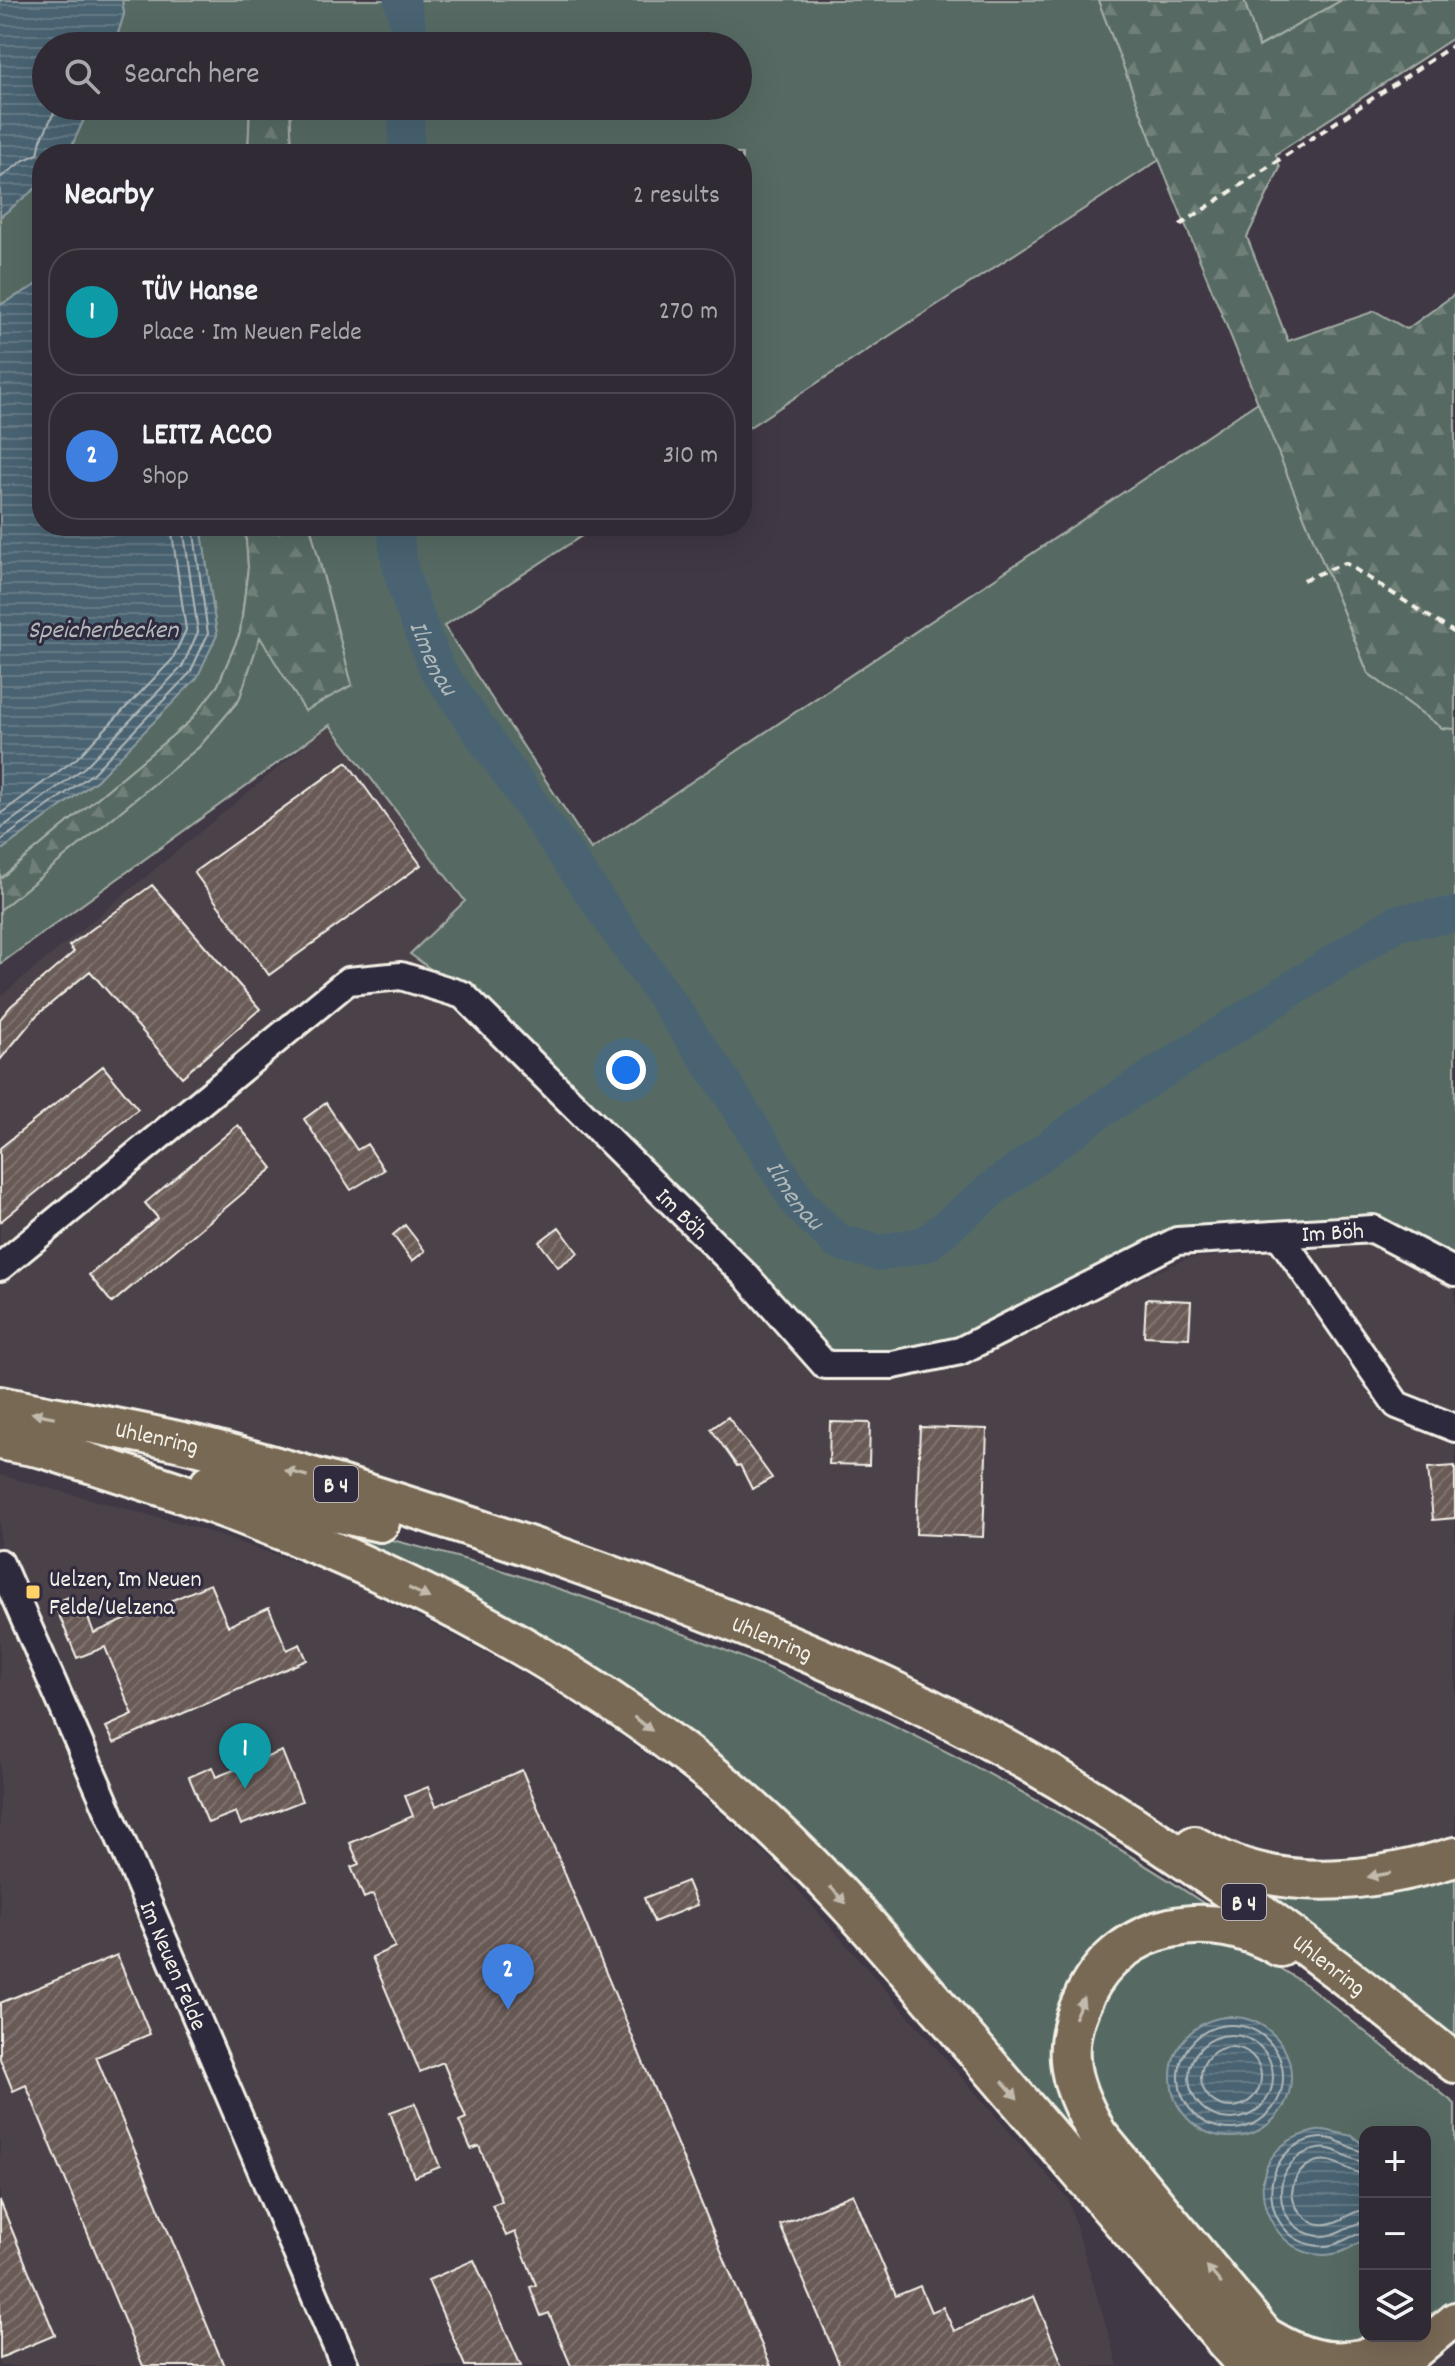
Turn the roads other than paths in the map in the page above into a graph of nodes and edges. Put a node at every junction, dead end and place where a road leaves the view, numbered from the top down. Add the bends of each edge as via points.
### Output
1 (1279, 1235) junction
2 (0, 1267) edge
3 (1455, 1272) edge
4 (0, 1406) edge
5 (1455, 1428) edge
6 (0, 1440) edge
7 (40, 1447) junction
8 (3, 1574) edge
9 (663, 1593) junction
10 (1091, 1800) junction
11 (1455, 1857) edge
12 (1393, 2012) junction
13 (1455, 2063) edge
14 (1455, 2308) edge
15 (1455, 2319) edge
16 (1404, 2348) edge
17 (1255, 2351) edge
18 (345, 2366) edge
19 (1289, 2366) edge

1 - 2 street, Im Böh via 1177,1241 960,1351 893,1365 825,1365 746,1276 463,995 401,976 348,981
1 - 3 street, Im Böh via 1373,1229
1 - 5 street via 1397,1405
9 -> 4 highway, Uhlenring / B 4 via 325,1480 196,1445
6 - 7 highway, B 4
7 - 9 highway, B 4 via 352,1515
7 -> 17 highway via 197,1498 349,1559 493,1630 635,1717 716,1778 791,1846
8 - 18 street, Im Neuen Felde
9 - 10 highway, Uhlenring / B 4 via 902,1696
11 -> 10 highway via 1365,1878 1275,1876 1234,1865
10 - 12 highway, Uhlenring / B 4 via 1209,1877
12 - 13 highway, Uhlenring / B 4
17 -> 12 highway via 1097,2134 1078,2097 1069,2058 1074,2018 1092,1981 1117,1953 1147,1934 1182,1925 1227,1925 1268,1940
14 - 16 main road
15 - 16 main road
16 - 17 highway via 1337,2365
17 - 19 highway

